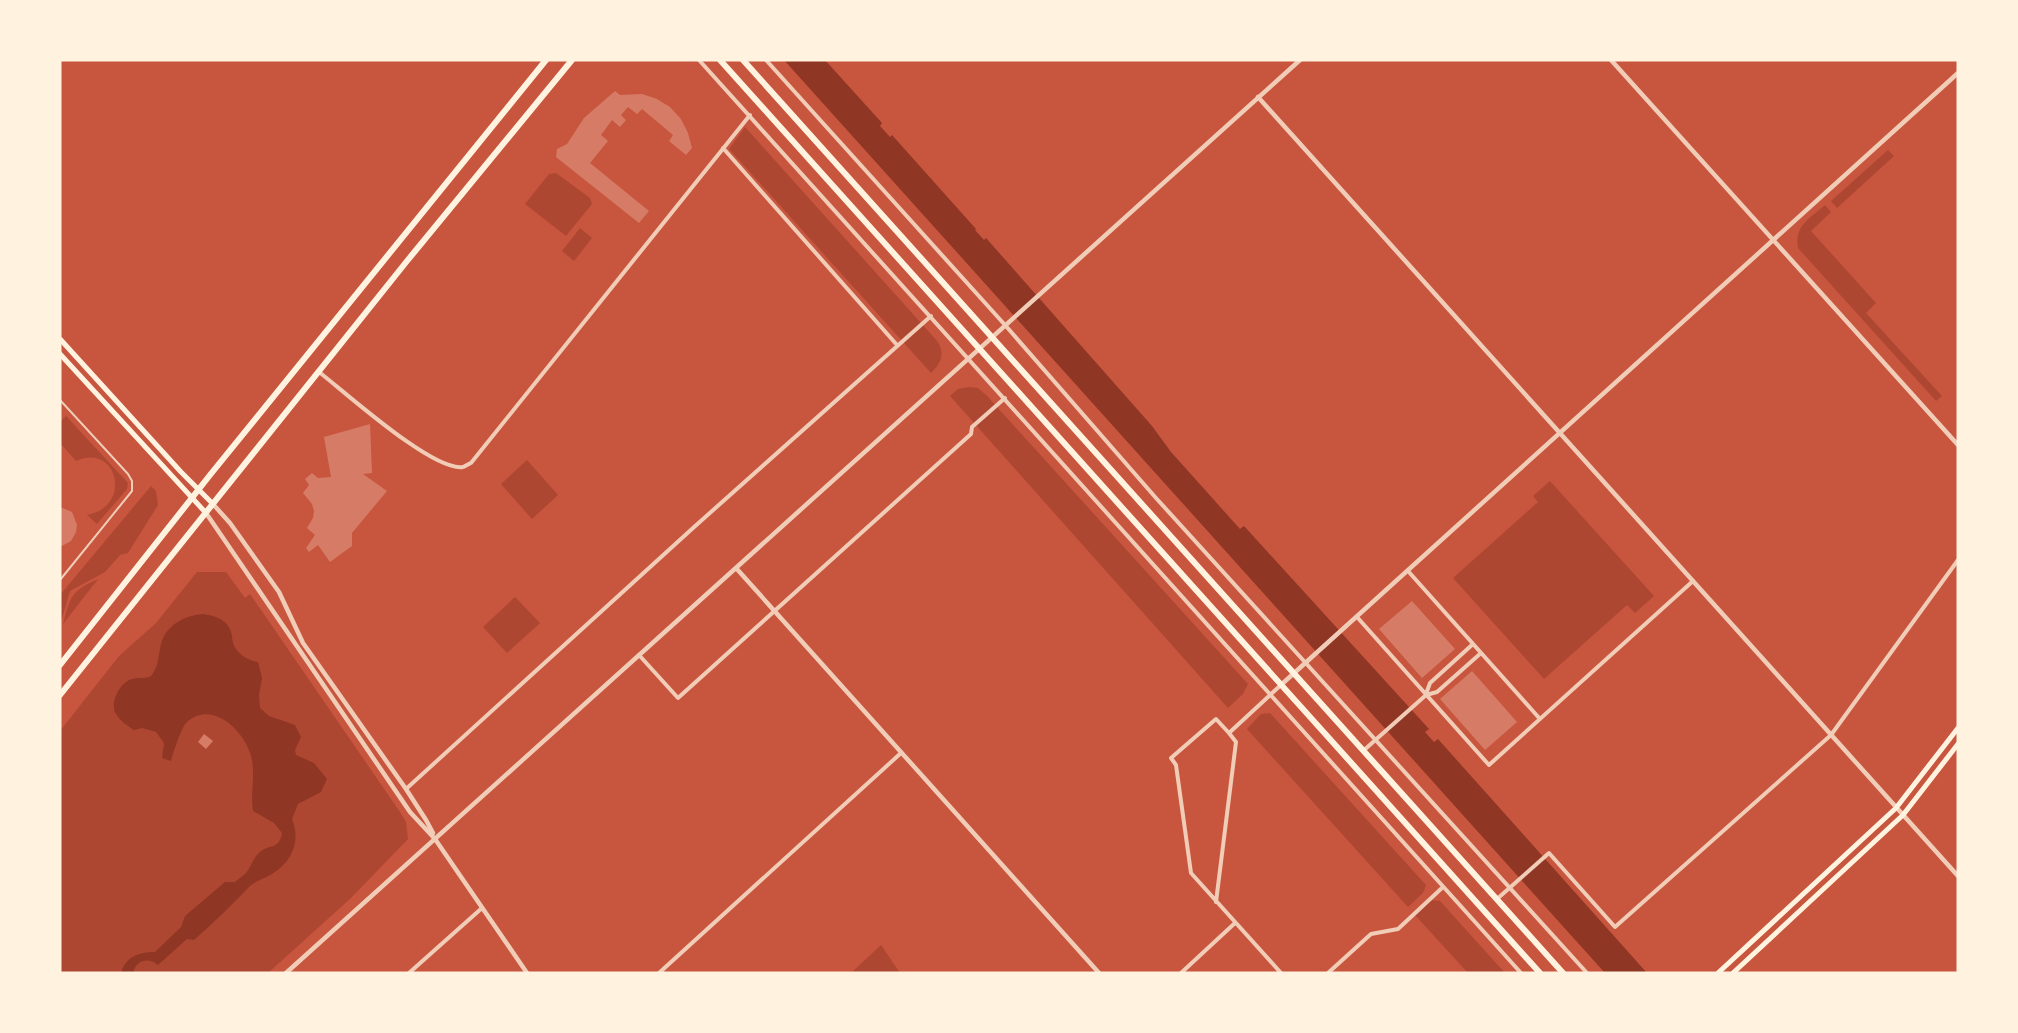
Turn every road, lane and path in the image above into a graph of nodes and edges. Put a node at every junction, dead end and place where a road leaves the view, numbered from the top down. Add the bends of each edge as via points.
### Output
1 (546, 60) edge
2 (572, 60) edge
3 (699, 60) edge
4 (720, 60) edge
5 (743, 60) edge
6 (766, 60) edge
7 (1300, 60) edge
8 (1611, 60) edge
9 (1958, 73) edge
10 (1258, 97) junction
11 (750, 115) junction
12 (723, 148) junction
13 (1774, 240) junction
14 (931, 316) junction
15 (1005, 325) junction
16 (992, 337) junction
17 (60, 339) edge
18 (897, 345) junction
19 (978, 349) junction
20 (60, 354) edge
21 (969, 358) junction
22 (320, 372) junction
23 (1005, 398) junction
24 (60, 400) edge
25 (1560, 433) junction
26 (1958, 445) edge
27 (199, 490) junction
28 (194, 498) junction
29 (212, 503) junction
30 (206, 513) junction
31 (1958, 560) edge
32 (736, 568) junction
33 (1408, 571) junction
34 (60, 580) edge
35 (1693, 581) junction
36 (775, 611) junction
37 (1357, 617) junction
38 (1473, 644) junction
39 (1481, 653) junction
40 (639, 655) junction
41 (1307, 662) junction
42 (60, 665) edge
43 (1294, 673) junction
44 (1282, 684) junction
45 (1271, 694) junction
46 (60, 695) edge
47 (1426, 695) junction
48 (1540, 719) junction
49 (1958, 728) edge
50 (1228, 734) junction
51 (1831, 735) junction
52 (1377, 739) junction
53 (1958, 744) edge
54 (1363, 751) junction
55 (901, 753) junction
56 (405, 789) junction
57 (1896, 808) junction
58 (1903, 815) junction
59 (435, 838) junction
60 (1958, 876) edge
61 (1443, 887) junction
62 (1510, 887) junction
63 (1496, 900) junction
64 (1216, 902) junction
65 (482, 908) junction
66 (1236, 923) junction
67 (286, 973) edge
68 (409, 973) edge
69 (527, 973) edge
70 (658, 973) edge
71 (1099, 973) edge
72 (1181, 973) edge
73 (1281, 973) edge
74 (1328, 973) edge
75 (1521, 973) edge
76 (1540, 973) edge
77 (1563, 973) edge
78 (1587, 973) edge
79 (1718, 973) edge
80 (1733, 973) edge

1 - 27 main road
2 - 22 main road
3 - 11 street
4 - 19 main road
5 - 16 main road
6 - 15 street
7 - 10 street
8 - 13 street
9 - 13 street
10 - 15 street
10 - 25 street
11 - 12 street
11 - 14 street
12 - 18 street
12 - 22 street via 464,467 418,450
13 - 25 street
13 - 26 street
14 - 18 street
14 - 21 street
15 - 16 street
15 - 41 street via 1156,498
16 - 19 street
16 - 43 main road
17 - 27 main road
18 - 56 street
19 - 21 street
19 - 44 main road
20 - 28 main road
21 - 23 street
21 - 32 street
22 - 29 main road
23 - 36 street via 972,428 971,434
23 - 45 street
24 - 34 lane via 132,481 132,491
25 - 33 street
25 - 35 street
27 - 28 main road
27 - 29 main road
28 - 30 main road
28 - 42 main road
29 - 30 main road
29 - 56 street via 279,592 303,644
30 - 46 main road
30 - 59 street via 410,812
31 - 51 street
32 - 36 street
32 - 40 street
33 - 37 street
33 - 38 street
35 - 48 street
35 - 51 street
36 - 40 street via 678,698
36 - 55 street
37 - 41 street
37 - 47 street
38 - 39 street
38 - 47 street via 1430,683
39 - 47 street via 1437,693
39 - 48 street
40 - 59 street
41 - 43 street
41 - 52 street
43 - 44 street
43 - 54 main road
44 - 45 street
44 - 76 main road
45 - 50 street
45 - 61 street
47 - 48 street via 1489,765
47 - 52 street
49 - 57 main road
50 - 64 street via 1236,742
50 - 64 street via 1216,719 1171,758 1176,765 1191,873
51 - 57 street
51 - 62 street via 1615,927 1549,853
52 - 54 street
52 - 62 street
53 - 58 main road
54 - 63 main road
55 - 70 street
55 - 71 street
56 - 59 street
57 - 58 street
57 - 79 main road
58 - 60 street
58 - 80 main road
59 - 65 street
59 - 67 street
61 - 74 street via 1398,928 1371,934
61 - 75 street
62 - 63 street
62 - 78 street
63 - 77 main road
64 - 66 street
65 - 68 street
65 - 69 street
66 - 72 street
66 - 73 street

